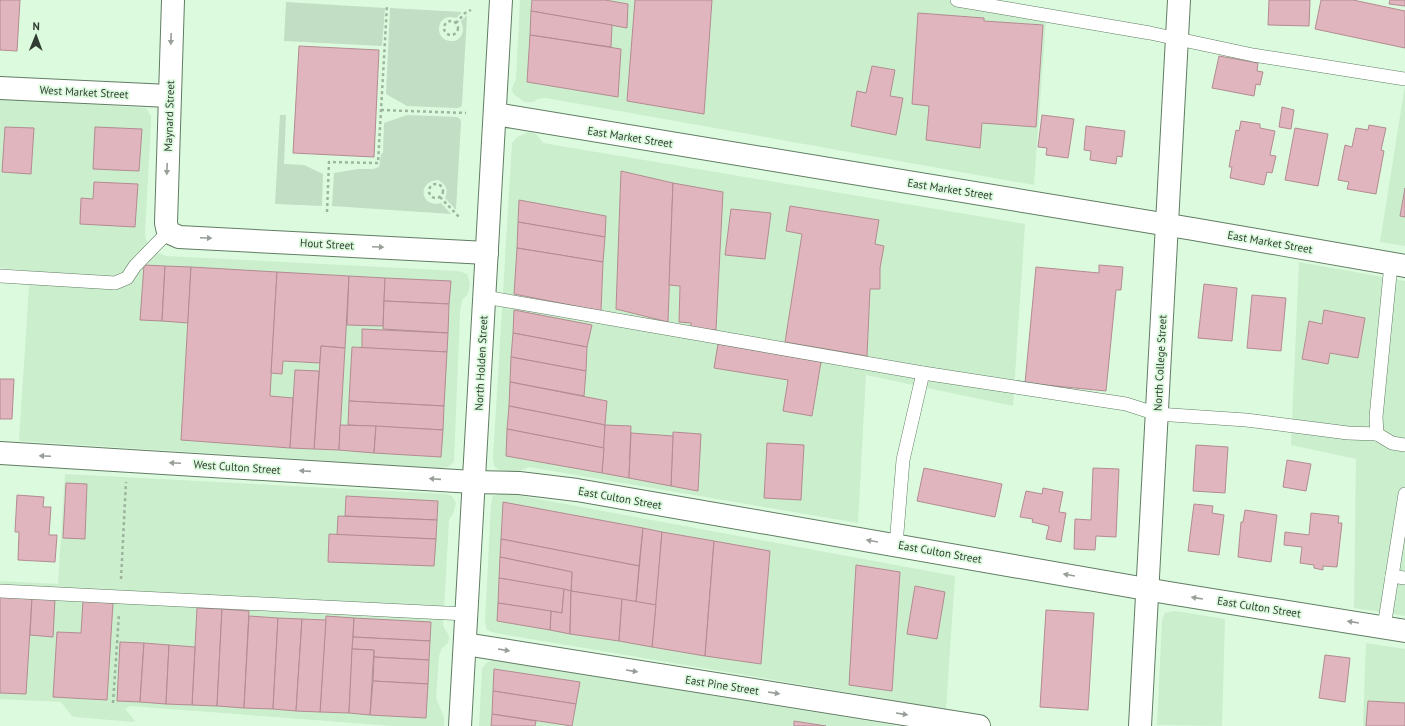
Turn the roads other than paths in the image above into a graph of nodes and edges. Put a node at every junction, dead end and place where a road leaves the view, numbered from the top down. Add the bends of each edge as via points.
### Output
1 (173, 0) edge
2 (500, 0) edge
3 (957, 0) edge
4 (1179, 0) edge
5 (1177, 39) junction
6 (1405, 79) edge
7 (0, 88) edge
8 (169, 96) junction
9 (495, 114) junction
10 (1167, 225) junction
11 (168, 232) junction
12 (487, 253) junction
13 (1398, 265) edge
14 (0, 276) edge
15 (485, 297) junction
16 (923, 373) junction
17 (1157, 414) junction
18 (1377, 434) junction
19 (1405, 445) edge
20 (0, 453) edge
21 (474, 482) junction
22 (1405, 494) edge
23 (896, 545) junction
24 (1392, 576) junction
25 (1405, 578) edge
26 (1147, 589) junction
27 (0, 591) edge
28 (466, 614) junction
29 (1395, 629) edge
30 (465, 644) junction
31 (460, 726) edge
32 (979, 726) edge
33 (1140, 726) edge

1 -> 8 street, Maynard Street
2 - 9 street, North Holden Street
3 - 5 lane
4 - 5 street, North College Street
5 - 6 lane via 1253,55
5 - 10 street, North College Street
7 - 8 street, West Market Street
8 -> 11 street, Maynard Street via 166,223
9 - 10 street, East Market Street
9 - 12 street, North Holden Street
10 - 13 street, East Market Street
10 - 17 street, North College Street
11 -> 12 street, Hout Street via 179,237
11 - 14 lane via 135,266 127,278 115,283
12 - 15 street, North Holden Street
13 - 18 lane via 1376,417
15 - 16 lane
15 - 21 street, North Holden Street
16 - 17 lane via 1126,404
16 - 23 lane via 902,460
17 - 18 lane via 1246,420 1348,433
17 - 26 street, North College Street
18 - 19 lane via 1392,443
21 -> 20 street, West Culton Street
23 -> 21 street, East Culton Street via 577,490 519,483
21 - 28 street, North Holden Street
22 - 24 lane
26 -> 23 street, East Culton Street
24 - 25 lane
24 - 29 lane
29 -> 26 street, East Culton Street
26 - 33 street, North College Street
27 - 28 lane
28 - 30 street, North Holden Street
30 - 31 street, North Holden Street
30 -> 32 street, East Pine Street

